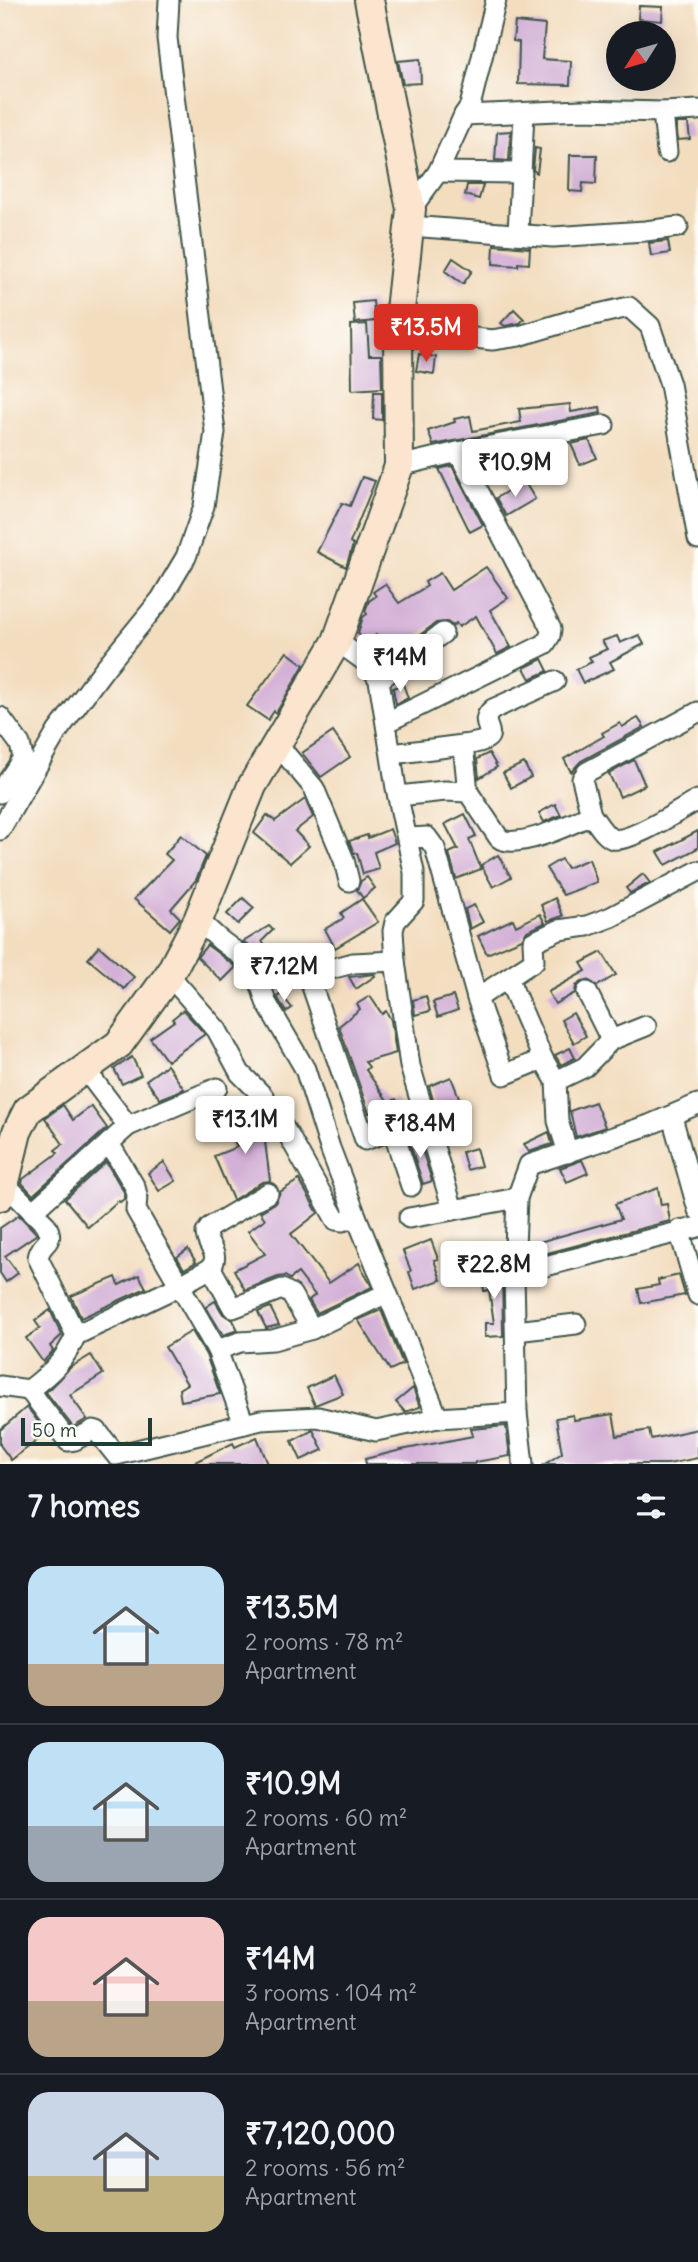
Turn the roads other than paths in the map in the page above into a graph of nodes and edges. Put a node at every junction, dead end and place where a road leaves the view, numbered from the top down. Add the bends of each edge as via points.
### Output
1 (169, 0) edge
2 (369, 0) edge
3 (496, 0) edge
4 (698, 110) edge
5 (663, 112) junction
6 (524, 114) junction
7 (464, 115) junction
8 (667, 152) dead end
9 (439, 172) junction
10 (522, 173) junction
11 (410, 217) junction
12 (678, 227) dead end
13 (518, 233) junction
14 (398, 329) junction
15 (604, 425) dead end
16 (458, 452) junction
17 (399, 466) junction
18 (698, 539) edge
19 (443, 633) dead end
20 (337, 641) junction
21 (379, 680) junction
22 (555, 681) dead end
23 (698, 712) edge
24 (0, 718) edge
25 (387, 722) junction
26 (277, 744) junction
27 (463, 745) junction
28 (392, 754) junction
29 (468, 792) junction
30 (0, 793) edge
31 (398, 796) junction
32 (698, 800) edge
33 (591, 815) junction
34 (0, 830) edge
35 (409, 838) junction
36 (698, 871) edge
37 (349, 881) dead end
38 (198, 920) junction
39 (395, 961) junction
40 (255, 966) junction
41 (169, 975) junction
42 (308, 975) junction
43 (508, 978) junction
44 (587, 992) dead end
45 (477, 998) junction
46 (646, 1026) dead end
47 (611, 1040) junction
48 (543, 1059) junction
49 (84, 1068) junction
50 (556, 1081) junction
51 (217, 1088) dead end
52 (698, 1104) edge
53 (672, 1116) junction
54 (425, 1119) junction
55 (128, 1126) junction
56 (393, 1130) junction
57 (109, 1143) junction
58 (568, 1153) junction
59 (411, 1186) dead end
60 (2, 1190) edge
61 (268, 1193) dead end
62 (517, 1198) junction
63 (453, 1210) junction
64 (698, 1210) edge
65 (33, 1212) junction
66 (356, 1216) junction
67 (409, 1218) dead end
68 (689, 1228) edge
69 (211, 1268) junction
70 (514, 1273) junction
71 (180, 1286) junction
72 (387, 1293) junction
73 (698, 1295) edge
74 (576, 1324) dead end
75 (312, 1329) junction
76 (516, 1331) junction
77 (76, 1335) junction
78 (217, 1350) junction
79 (0, 1386) edge
80 (29, 1390) junction
81 (517, 1413) junction
82 (438, 1419) junction
83 (244, 1424) junction
84 (118, 1459) edge
85 (523, 1464) edge

1 - 34 street via 167,38 215,432 204,506 186,557 161,599 57,732
2 - 11 street
3 - 7 street
4 - 5 street
5 - 6 street
5 - 8 street
6 - 7 street
6 - 10 street
7 - 9 street
9 - 10 street
9 - 11 street
10 - 13 street
11 - 13 street
11 - 14 street
12 - 13 street via 553,237
14 - 17 street
14 - 18 street via 492,340 629,307 650,326 670,384
15 - 16 street
16 - 17 street
16 - 25 street via 551,629 550,636 545,643
17 - 20 street
19 - 21 street
20 - 21 street via 370,665
20 - 26 street
21 - 25 street
22 - 27 street via 493,709 485,719 489,737
23 - 33 street via 587,772 582,779
24 - 30 street via 20,744 23,758
25 - 28 street
26 - 37 street via 314,789
26 - 38 street via 252,786
27 - 28 street
27 - 29 street
28 - 31 street
29 - 31 street
29 - 33 street via 504,842 562,829
31 - 35 street
32 - 33 street via 617,839 608,836
35 - 39 street via 414,901 395,922
35 - 45 street via 427,837 435,848
36 - 43 street via 611,917 533,942 534,961
38 - 40 street
38 - 41 street
39 - 42 street via 353,962
39 - 54 street via 410,1066
40 - 42 street
40 - 66 street via 266,1002 305,1069
41 - 49 street via 119,1044
41 - 66 street via 216,1030 240,1073 263,1096 336,1220
42 - 56 street via 365,1140
43 - 45 street
43 - 48 street
44 - 47 street
45 - 48 street via 505,1075
46 - 47 street
47 - 50 street via 585,1067
48 - 50 street
49 - 55 street
49 - 60 street via 28,1110 17,1132
50 - 58 street via 558,1121
51 - 55 street
52 - 53 street
53 - 58 street
53 - 64 street
54 - 56 street
54 - 63 street
55 - 57 street
56 - 59 street
57 - 65 street
57 - 71 street via 135,1187 135,1210
58 - 62 street via 529,1165
60 - 65 street
61 - 69 street via 210,1227 206,1240 216,1260
62 - 63 street
62 - 70 street
63 - 67 street
65 - 77 street via 51,1233 38,1258
66 - 72 street
68 - 70 street
68 - 73 street
69 - 71 street
69 - 75 street via 233,1308 282,1289 291,1294
70 - 76 street
71 - 77 street
71 - 78 street
72 - 75 street
72 - 82 street
74 - 76 street
75 - 78 street
76 - 81 street
77 - 80 street via 55,1370
78 - 83 street
79 - 80 street
80 - 84 street via 68,1441 97,1431
81 - 82 street
81 - 85 street
82 - 83 street via 376,1431 318,1417
83 - 84 street

